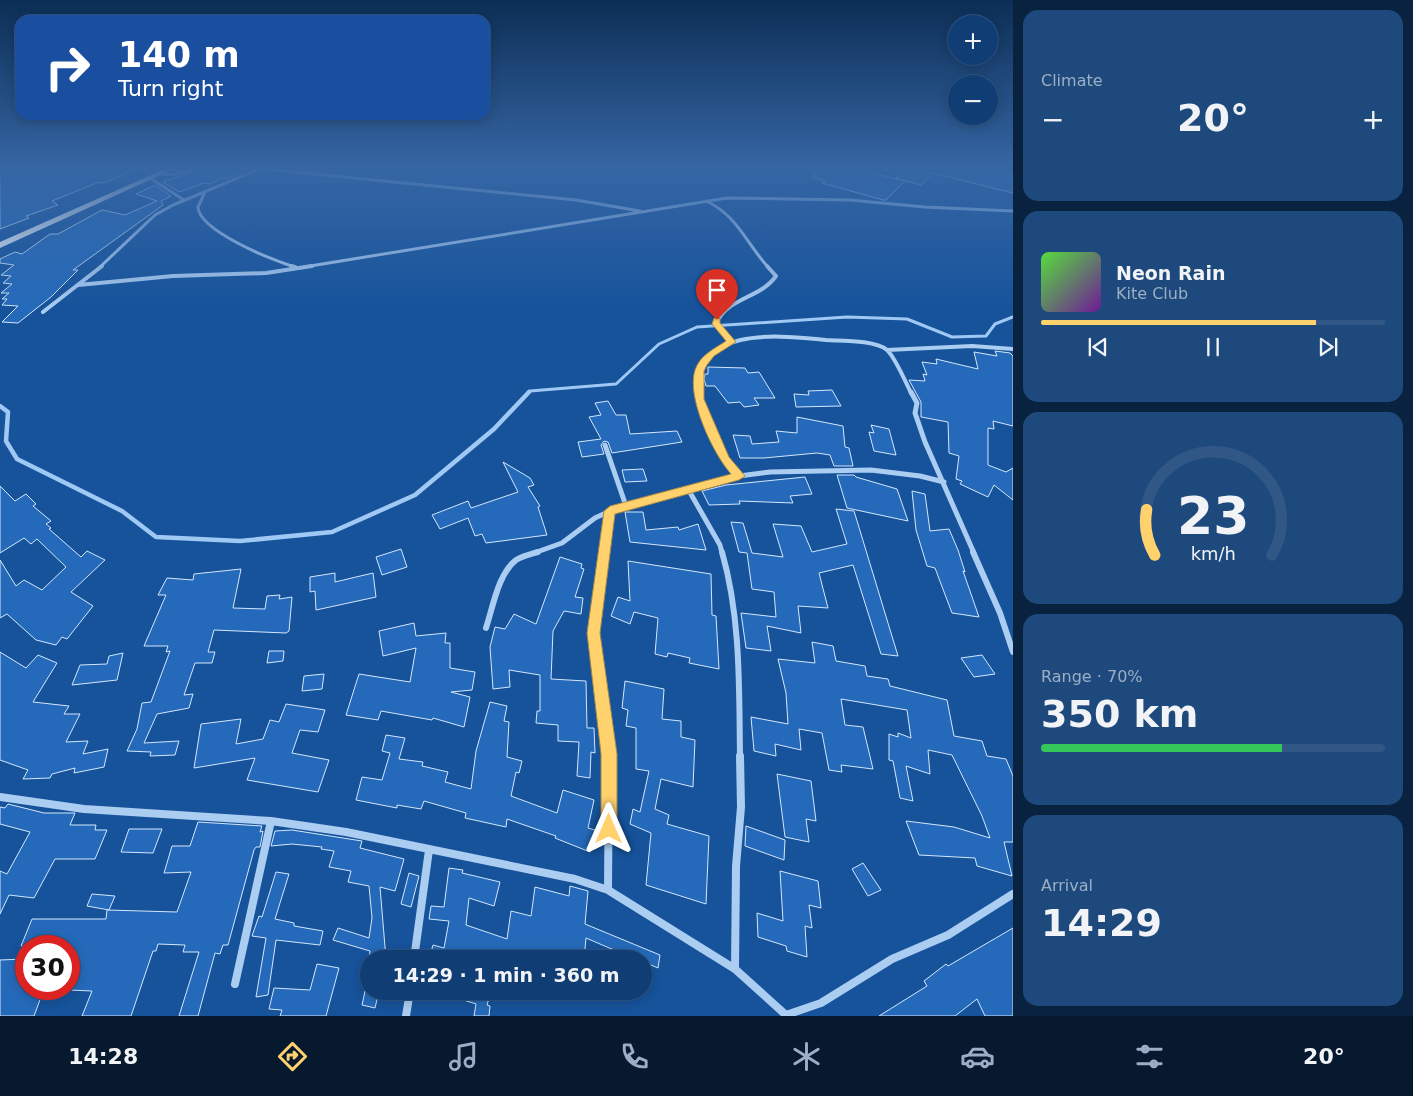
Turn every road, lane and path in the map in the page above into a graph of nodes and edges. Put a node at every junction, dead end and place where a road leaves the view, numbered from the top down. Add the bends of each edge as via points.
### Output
1 (66, 215) edge
2 (155, 215) edge
3 (199, 215) edge
4 (625, 215) edge
5 (727, 215) edge
6 (0, 245) edge
7 (297, 268) junction
8 (78, 285) junction
9 (43, 312) dead end
10 (731, 342) junction
11 (1013, 349) edge
12 (887, 350) junction
13 (605, 445) dead end
14 (739, 476) junction
15 (944, 482) junction
16 (688, 490) junction
17 (626, 506) junction
18 (610, 511) junction
19 (486, 628) dead end
20 (1013, 652) edge
21 (0, 797) edge
22 (271, 820) junction
23 (429, 850) junction
24 (608, 890) junction
25 (1013, 894) edge
26 (415, 950) edge
27 (735, 969) junction
28 (235, 984) dead end
29 (409, 1000) edge
30 (406, 1016) edge
31 (786, 1016) edge

1 - 6 highway
2 - 8 street
3 - 7 street via 250,252
4 - 7 street
5 - 10 street via 776,276 767,286 727,308 716,324
7 - 8 street via 256,274 173,276
8 - 9 street
10 - 12 street via 770,338 816,339 872,344
10 - 14 street via 710,354 700,371 698,389 702,411 713,436 724,459
11 - 12 street via 972,346
12 - 15 street via 916,403 925,442
13 - 17 street
14 - 15 street via 852,469 899,472
14 - 16 street
15 - 20 street via 1000,613
16 - 17 street
16 - 27 street via 715,533 723,554 739,662 741,807 736,866
17 - 18 street
18 - 19 street via 591,519 557,546 522,556 513,562
18 - 24 street via 594,633 609,754
21 - 22 street via 84,809
22 - 23 street
22 - 28 street
23 - 24 street via 576,878
23 - 26 street
24 - 27 street
25 - 31 street via 948,935 892,959 821,1003
27 - 31 street
29 - 30 street

